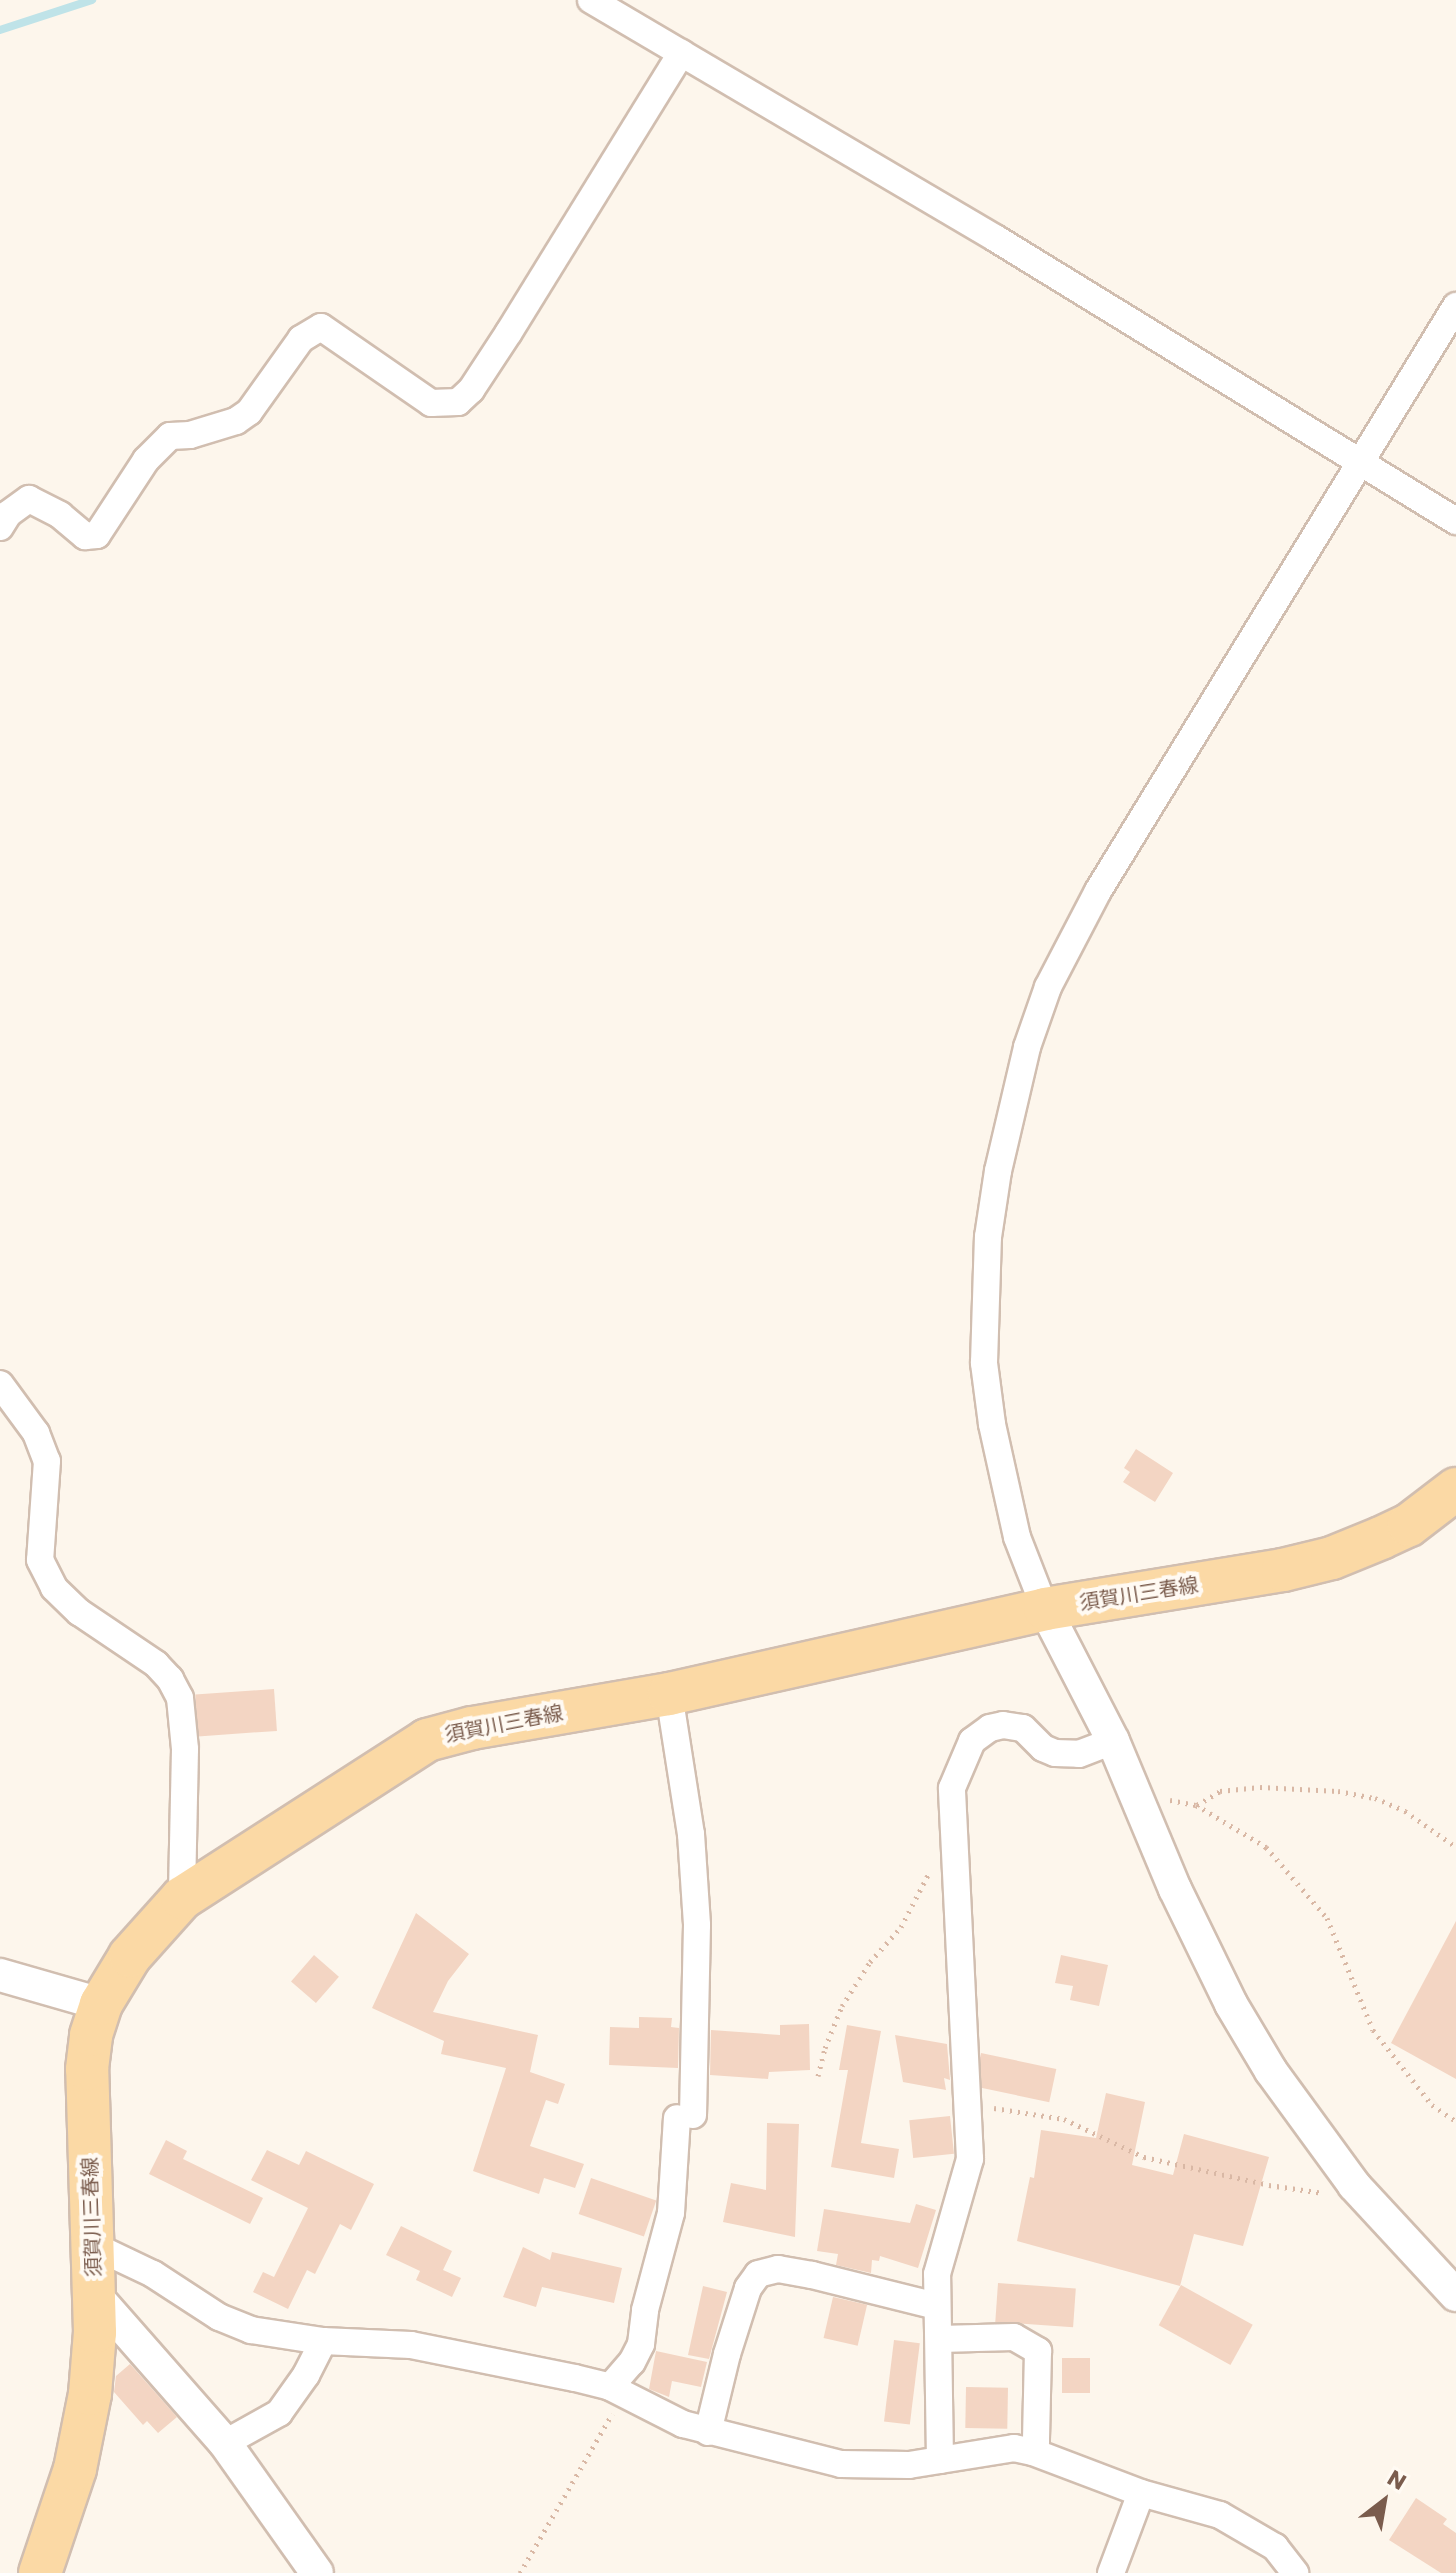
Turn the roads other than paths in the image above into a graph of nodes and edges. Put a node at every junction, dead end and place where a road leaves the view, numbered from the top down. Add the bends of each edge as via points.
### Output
1 (591, 0) edge
2 (681, 53) junction
3 (1456, 306) edge
4 (1359, 462) junction
5 (1456, 521) edge
6 (0, 527) edge
7 (0, 1384) edge
8 (1456, 1489) edge
9 (1045, 1609) junction
10 (669, 1694) junction
11 (1113, 1741) junction
12 (182, 1898) junction
13 (0, 1975) edge
14 (101, 2004) junction
15 (94, 2246) junction
16 (94, 2294) junction
17 (1456, 2295) edge
18 (936, 2306) junction
19 (940, 2339) junction
20 (323, 2341) junction
21 (617, 2390) junction
22 (708, 2432) junction
23 (225, 2443) junction
24 (1033, 2452) junction
25 (940, 2460) junction
26 (1141, 2493) junction
27 (40, 2573) edge
28 (317, 2573) edge
29 (1111, 2573) edge
30 (1295, 2573) edge

1 - 2 street
2 - 4 street
2 - 6 street via 509,332 458,402 431,403 321,327 301,339 249,412 190,435 170,436 146,460 97,535 85,536 29,499
3 - 4 street
4 - 5 street
4 - 9 street via 1098,891 1048,987 1027,1047 988,1237 984,1363 1017,1537
7 - 12 street via 36,1433 47,1461 40,1560 54,1588 79,1612 156,1664 180,1698 185,1749
8 - 9 main road, 須賀川三春線 via 1409,1525 1332,1558
9 - 10 main road, 須賀川三春線
9 - 11 street
10 - 12 main road, 須賀川三春線 via 427,1740
10 - 21 street via 691,1834 697,1925 685,2116 671,2213 641,2344
11 - 17 street via 1231,2004 1297,2110 1354,2185
11 - 18 street via 1079,1754 1055,1753 1023,1728 990,1728 972,1741 952,1788 970,2159 937,2274
12 - 14 main road, 須賀川三春線 via 130,1956
13 - 14 street
14 - 15 main road, 須賀川三春線 via 87,2069
15 - 16 main road, 須賀川三春線
15 - 20 street via 153,2274 219,2317 251,2330
16 - 23 street
16 - 27 main road, 須賀川三春線 via 90,2394 75,2469
18 - 19 street
18 - 22 street via 812,2275 778,2269 758,2274 742,2305
19 - 24 street via 1014,2337 1038,2351
19 - 25 street
20 - 21 street via 411,2345
20 - 23 street via 279,2413
21 - 22 street via 669,2419
22 - 25 street via 841,2464
23 - 28 street
24 - 25 street via 1014,2448
24 - 26 street
26 - 29 street
26 - 30 street via 1220,2515 1275,2547

